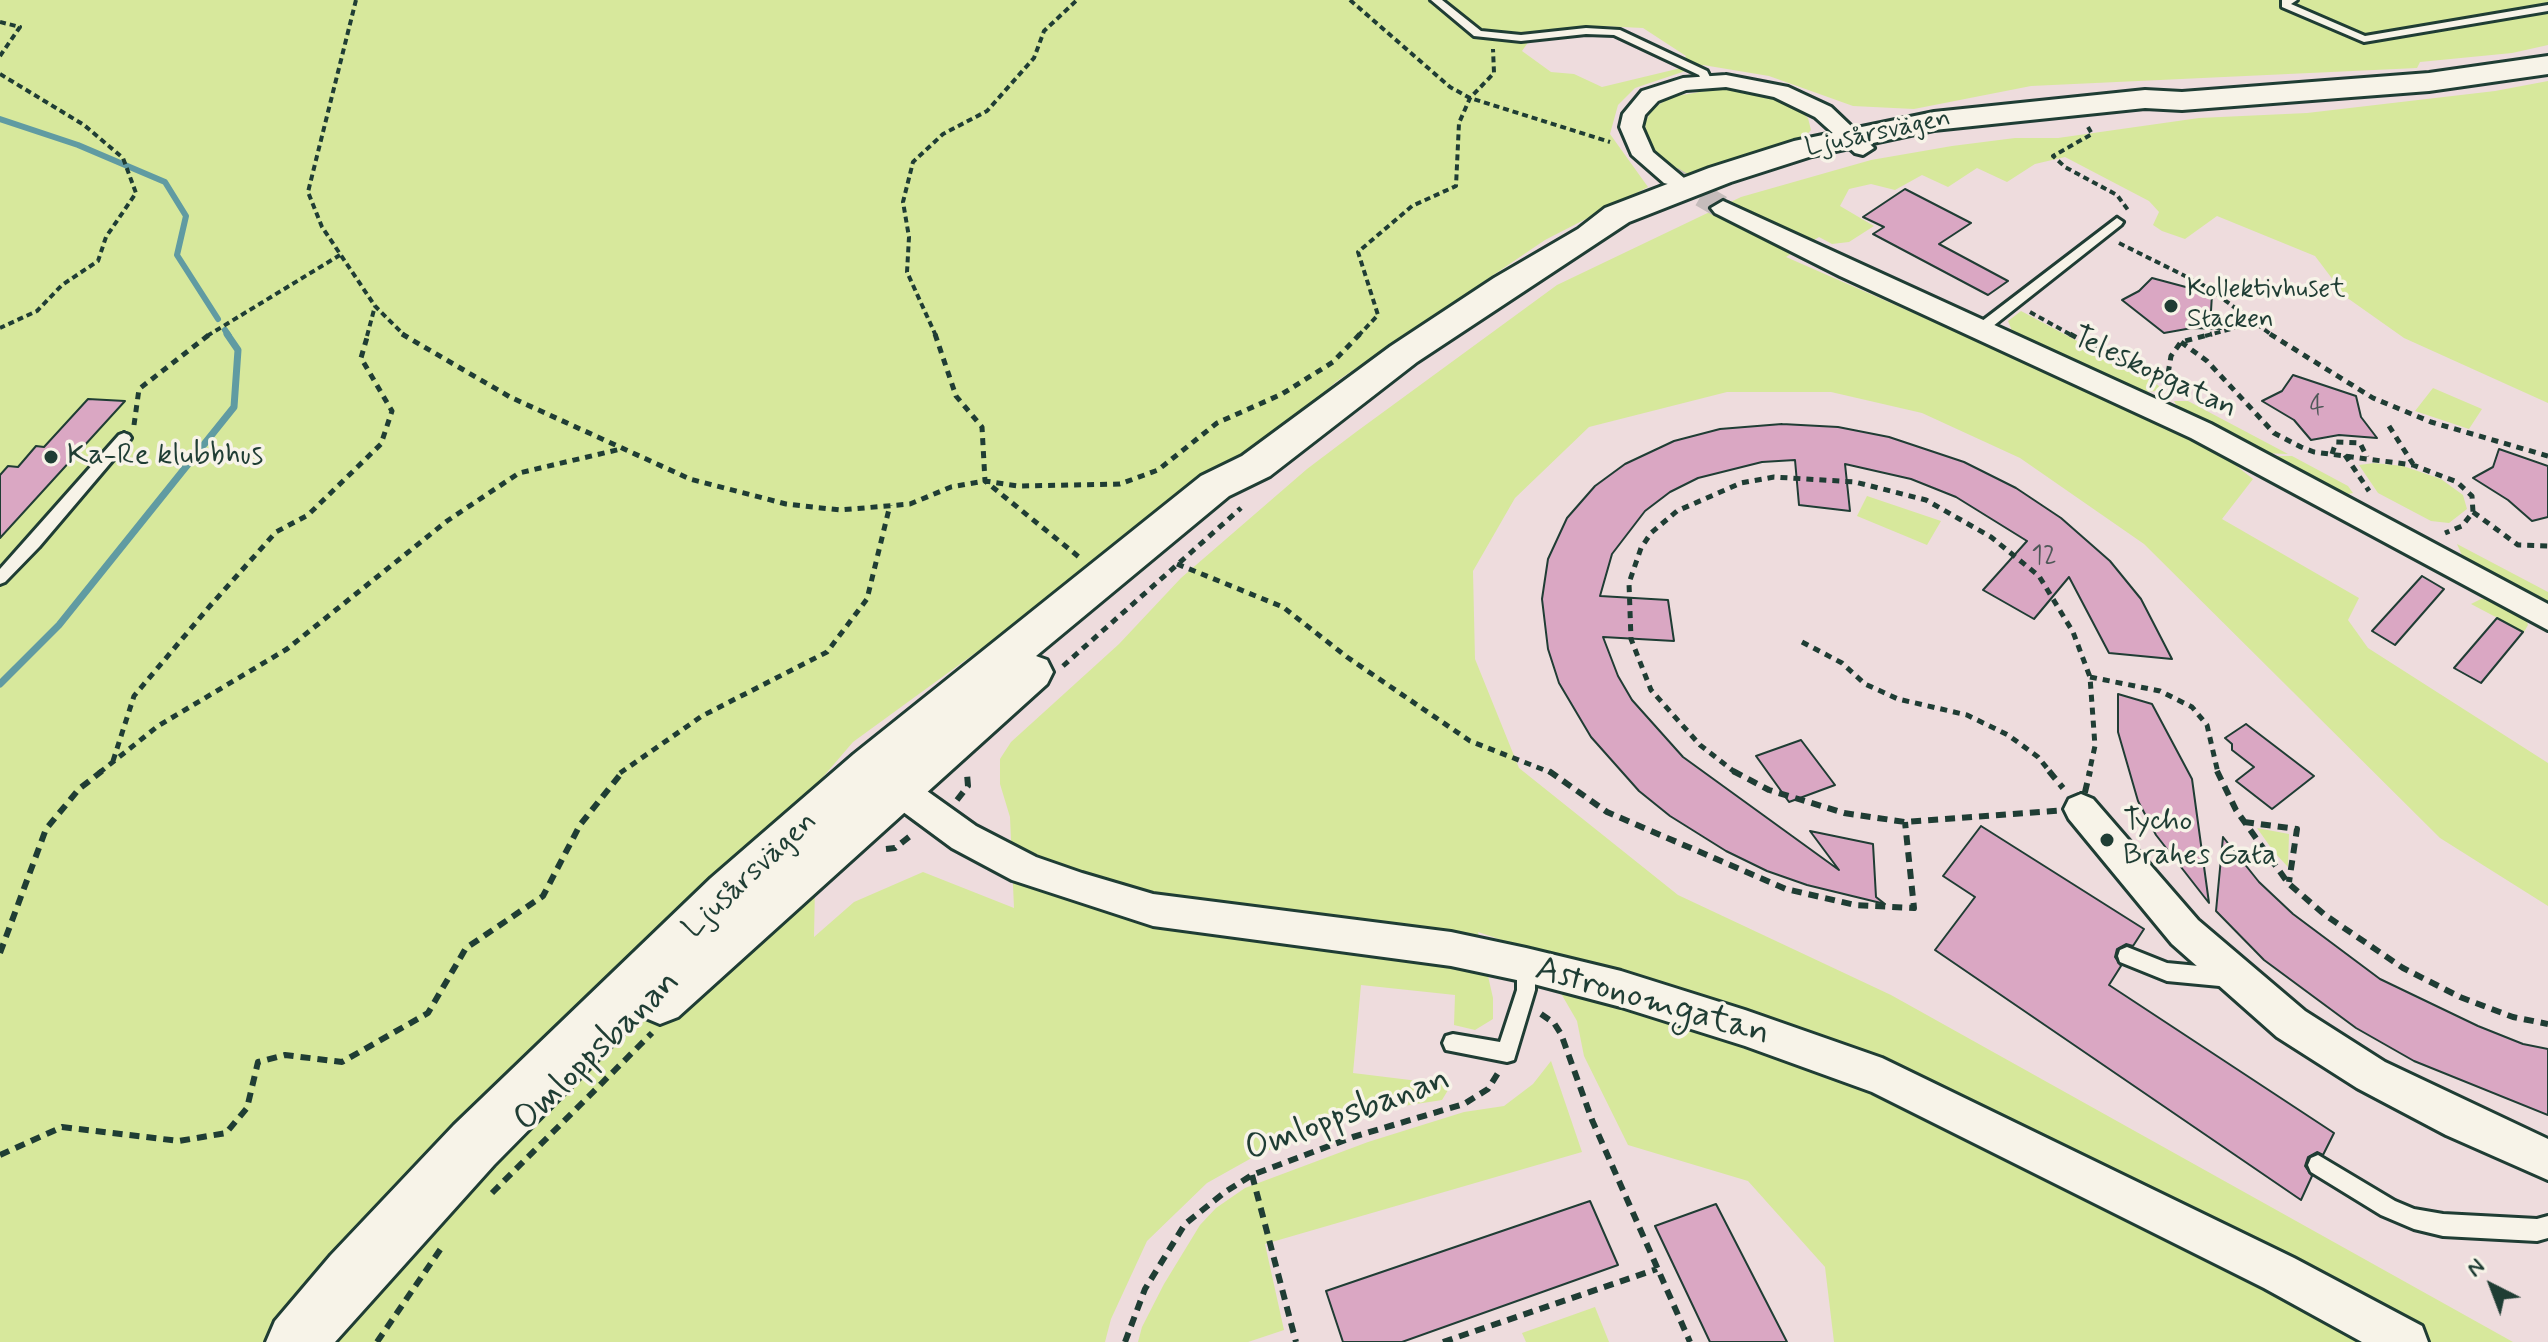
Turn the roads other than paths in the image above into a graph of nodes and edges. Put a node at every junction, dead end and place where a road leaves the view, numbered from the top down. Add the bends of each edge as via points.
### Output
1 (1436, 0) edge
2 (2292, 0) edge
3 (2548, 8) edge
4 (2548, 65) edge
5 (1707, 81) junction
6 (1858, 143) junction
7 (1672, 178) tunnel mouth
8 (1723, 208) tunnel mouth
9 (2117, 222) road end
10 (1978, 331) junction
11 (124, 438) road end
12 (0, 578) edge
13 (2548, 618) edge
14 (884, 779) junction
15 (2081, 809) road end
16 (2127, 956) dead end
17 (1526, 965) junction
18 (2236, 979) junction
19 (1453, 1043) dead end
20 (2548, 1160) edge
21 (2318, 1165) dead end
22 (2548, 1227) edge
23 (296, 1342) edge
24 (333, 1342) edge
25 (2406, 1342) edge

1 - 5 lane via 1478,34 1521,38 1616,32 1703,73
2 - 3 lane via 2286,5 2364,39
4 - 6 main road, Ljusårsvägen via 2415,83 2182,101
5 - 6 street via 1780,92 1823,112
5 - 7 street via 1658,93 1634,114 1635,143
6 - 14 main road, Ljusårsvägen via 1590,236 1506,285 1404,354
8 - 10 street, Teleskopgatan
9 - 10 lane
10 - 13 street, Teleskopgatan via 2201,431
11 - 12 lane
14 - 17 street, Astronomgatan via 964,837 1025,869 1153,910 1451,949
14 - 23 main road, Ljusårsvägen via 729,894 474,1145
14 - 24 main road, Ljusårsvägen via 474,1179
15 - 18 street via 2185,932
16 - 18 lane via 2167,972
17 - 19 lane via 1507,1053
17 - 25 street, Astronomgatan via 1745,1028 1882,1077 2265,1266
18 - 20 street via 2291,1024 2371,1075
21 - 22 lane via 2414,1219 2443,1225

